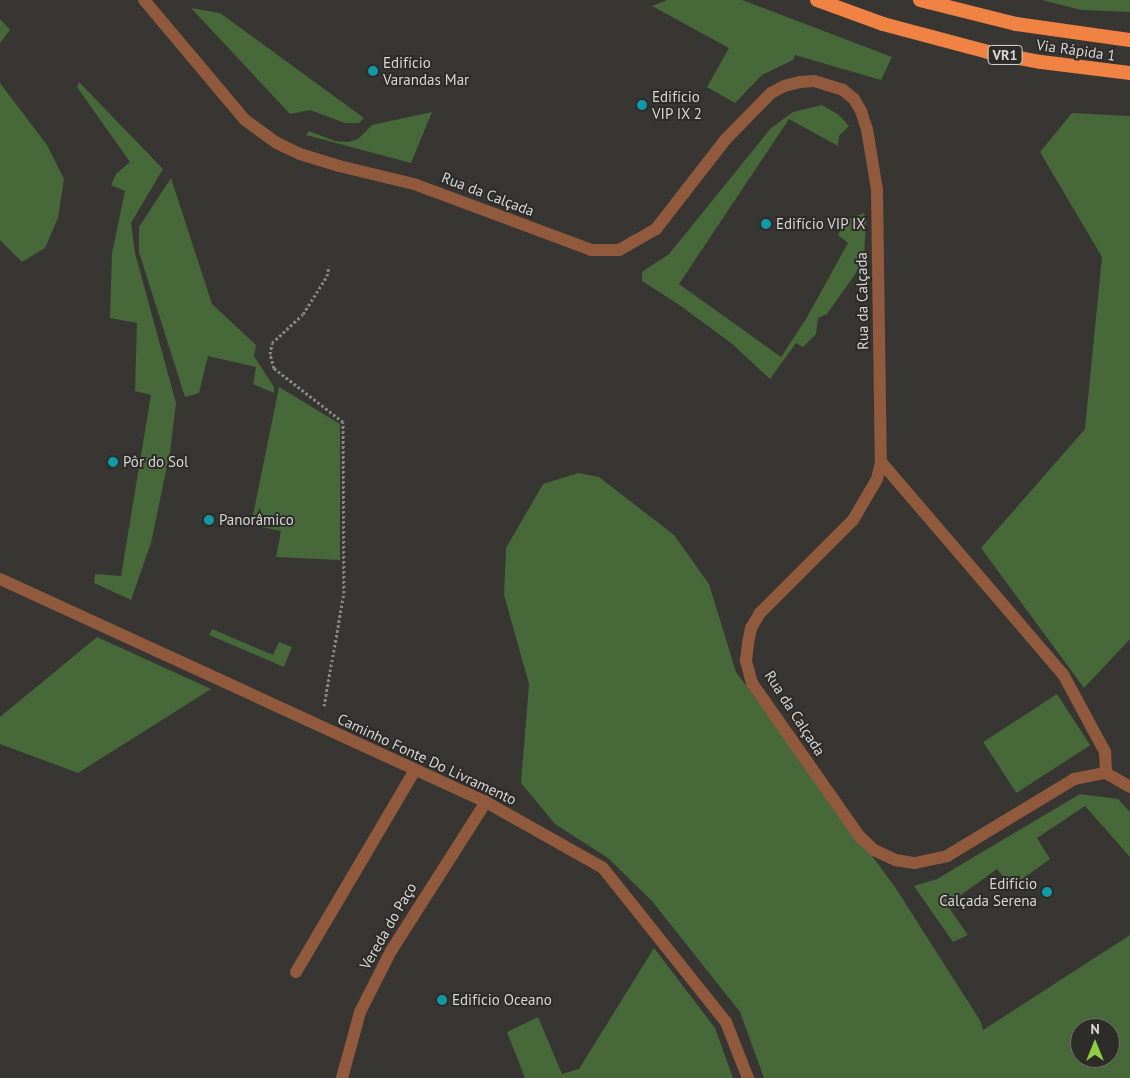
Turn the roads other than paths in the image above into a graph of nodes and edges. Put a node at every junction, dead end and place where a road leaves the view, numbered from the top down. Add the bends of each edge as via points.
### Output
1 (144, 0) edge
2 (817, 0) edge
3 (920, 0) edge
4 (1130, 40) edge
5 (1130, 74) edge
6 (881, 462) junction
7 (0, 578) edge
8 (415, 770) junction
9 (1106, 774) junction
10 (1130, 787) edge
11 (486, 802) junction
12 (296, 972) dead end
13 (342, 1078) edge
14 (748, 1078) edge

1 - 6 street, Rua da Calçada via 244,120 277,143 338,166 414,184 591,250 619,250 656,230 725,140 771,94 784,86 814,81 843,90 861,111 877,190
2 - 5 highway, Via Rápida 1 / VR1 via 883,24 988,52
3 - 4 highway, Via Rápida 1 / VR1 via 1016,24
6 - 9 street via 1063,674 1105,752
6 - 9 street, Rua da Calçada via 877,479 853,520 760,613 751,628 746,660 752,683 859,836 874,850 895,860 931,861 947,856 1074,779
7 - 8 street, Caminho Fonte Do Livramento
8 - 11 street, Caminho Fonte Do Livramento
8 - 12 street
9 - 10 street
11 - 13 street, Vereda do Paço via 390,951 360,1012
11 - 14 street, Caminho Fonte Do Livramento via 604,868 726,1022

